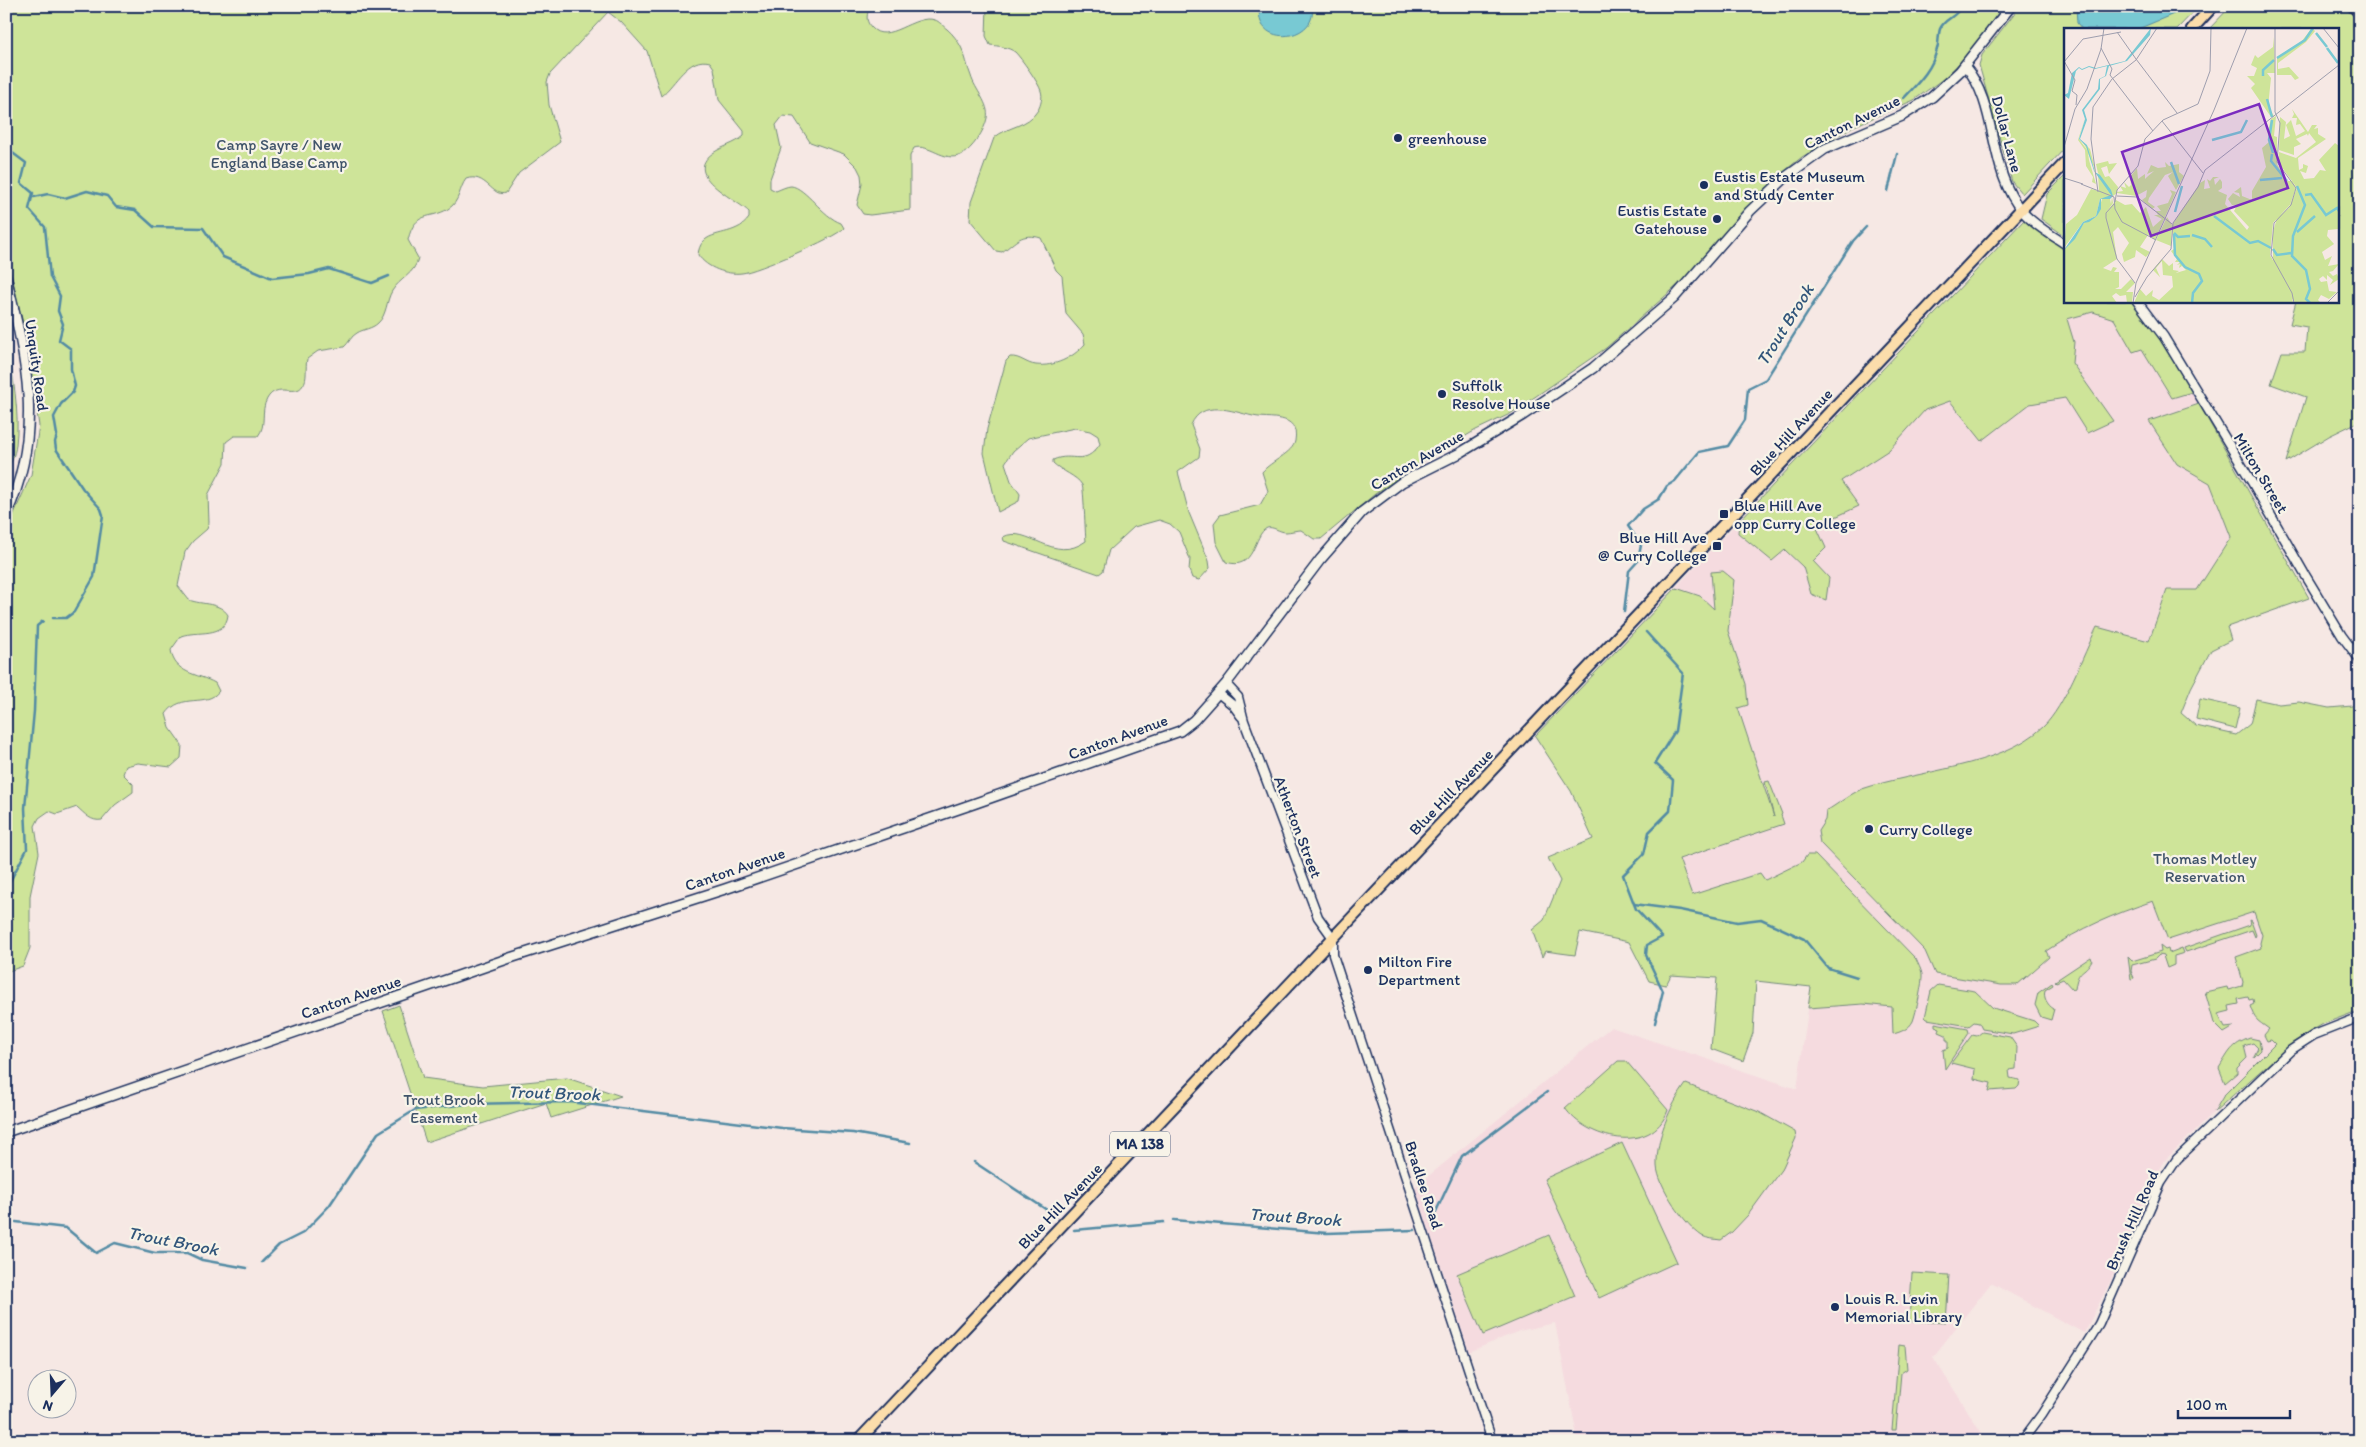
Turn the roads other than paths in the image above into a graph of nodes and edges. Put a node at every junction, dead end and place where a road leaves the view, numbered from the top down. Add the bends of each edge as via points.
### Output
1 (2011, 6) edge
2 (2213, 6) edge
3 (2353, 6) edge
4 (2360, 13) edge
5 (2193, 28) edge
6 (1965, 66) junction
7 (2064, 164) edge
8 (2021, 210) junction
9 (2064, 243) edge
10 (6, 277) edge
11 (2138, 302) edge
12 (6, 515) edge
13 (2360, 660) edge
14 (1226, 684) junction
15 (1218, 693) junction
16 (1244, 721) junction
17 (1333, 938) junction
18 (2360, 1016) edge
19 (6, 1132) edge
20 (858, 1441) edge
21 (1492, 1441) edge
22 (2022, 1441) edge

1 - 6 main road, Canton Avenue
2 - 5 main road
3 - 4 main road
6 - 8 street, Dollar Lane via 1978,84 2005,180
6 - 14 main road, Canton Avenue via 1917,107 1825,149 1795,169 1755,207 1674,298 1578,379 1523,416 1377,499 1320,560
7 - 8 main road, Blue Hill Avenue / MA 138
8 - 9 street
8 - 17 main road, Blue Hill Avenue / MA 138
10 - 12 main road, Unquity Road via 24,362 30,414 24,465
11 - 13 street, Milton Street via 2164,337 2342,636
14 - 15 main road, Canton Avenue
14 - 16 street, Atherton Street via 1238,697
15 - 16 street, Atherton Street
15 - 19 main road, Canton Avenue via 1190,724 1175,733
16 - 17 street, Atherton Street via 1318,916
17 - 20 main road, Blue Hill Avenue / MA 138
17 - 21 street, Bradlee Road via 1333,956
18 - 22 street, Brush Hill Road via 2297,1046 2177,1159 2158,1191 2103,1316

